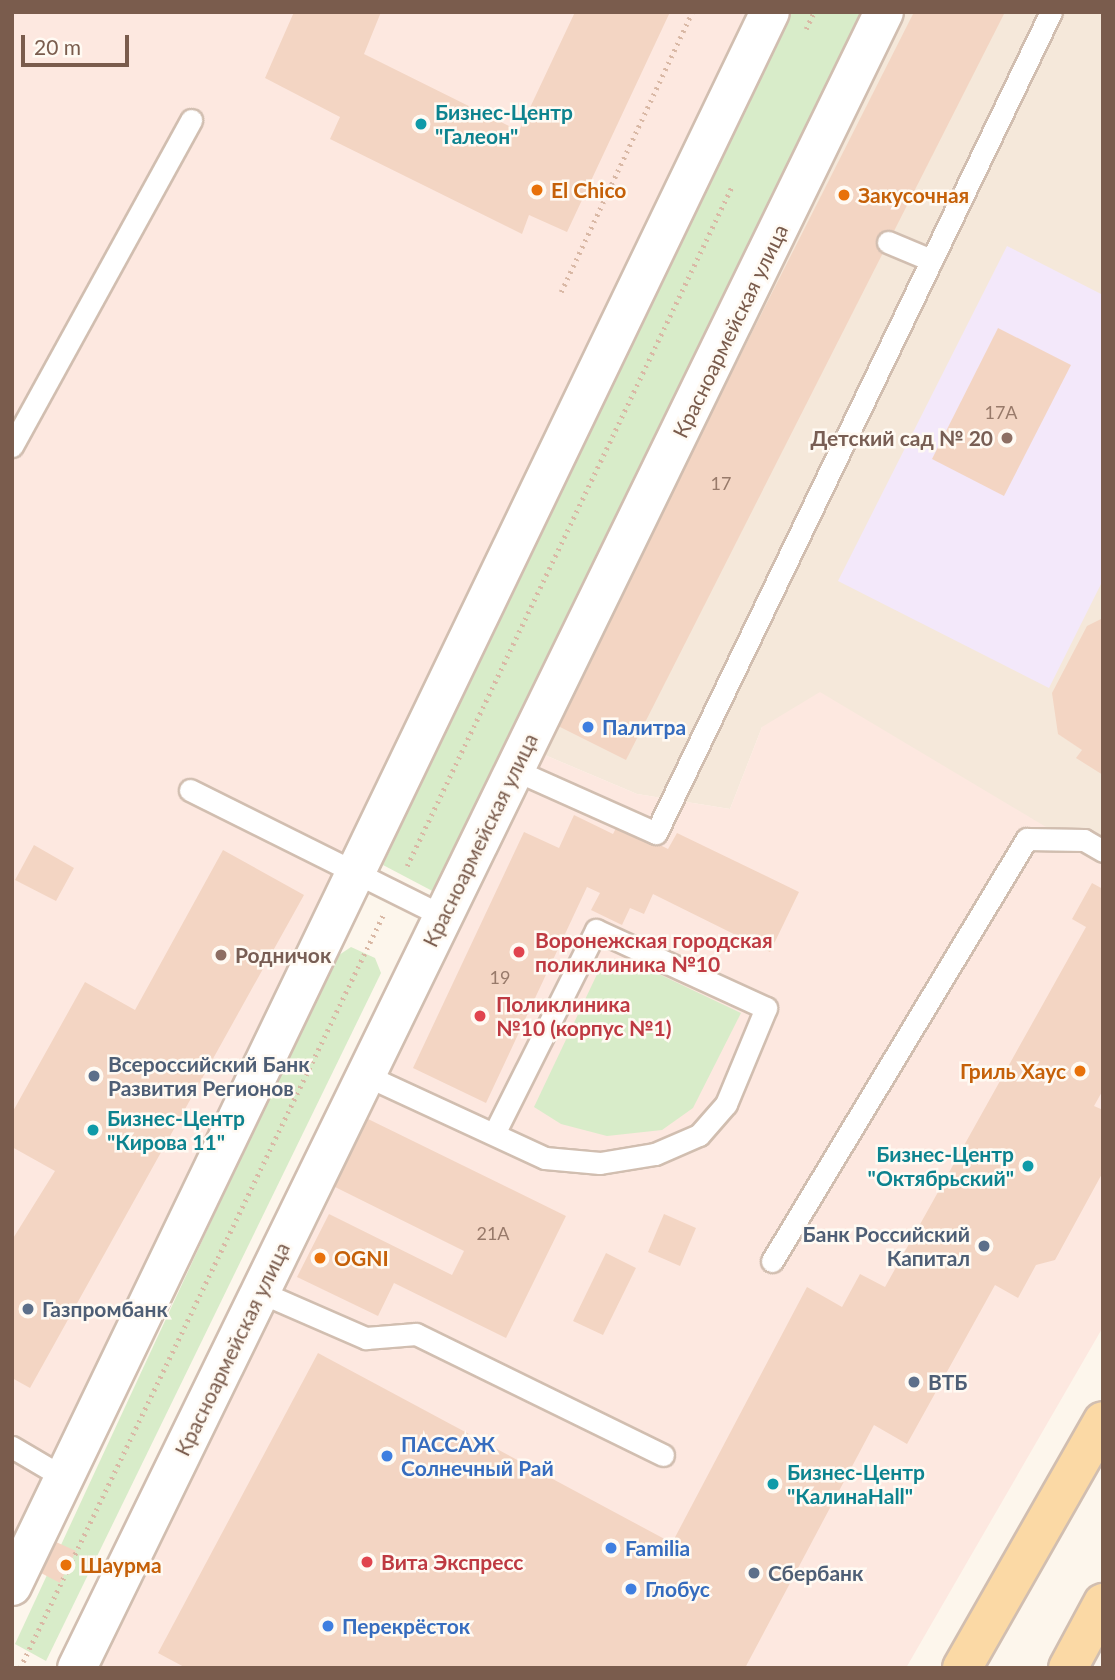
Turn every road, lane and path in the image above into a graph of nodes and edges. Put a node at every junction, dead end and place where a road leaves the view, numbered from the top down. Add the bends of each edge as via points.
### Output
1 (692, 12) edge
2 (770, 12) edge
3 (814, 12) edge
4 (884, 12) edge
5 (1051, 12) edge
6 (802, 37) dead end
7 (191, 120) dead end
8 (737, 175) dead end
9 (888, 242) dead end
10 (931, 260) junction
11 (561, 292) dead end
12 (12, 446) edge
13 (515, 770) junction
14 (190, 790) dead end
15 (1103, 851) edge
16 (359, 872) junction
17 (396, 890) junction
18 (443, 916) junction
19 (363, 1074) junction
20 (495, 1132) junction
21 (772, 1261) dead end
22 (260, 1292) junction
23 (1103, 1421) edge
24 (12, 1447) edge
25 (663, 1455) dead end
26 (68, 1480) junction
27 (12, 1586) edge
28 (1103, 1603) edge
29 (20, 1668) edge
30 (77, 1668) edge
31 (962, 1668) edge
32 (1068, 1668) edge

1 - 11 path
2 - 16 street
3 - 6 path
4 - 13 street, Красноармейская улица via 804,205
5 - 10 lane
7 - 12 lane
8 - 17 path
9 - 10 lane
10 - 13 lane via 656,833
13 - 18 street, Красноармейская улица
14 - 16 lane
15 - 21 lane via 1084,840 1027,839
16 - 17 lane
16 - 26 street
17 - 18 lane
17 - 29 path
18 - 19 street, Красноармейская улица
19 - 20 lane
19 - 22 street, Красноармейская улица
20 - 20 lane via 545,1158 600,1163 655,1154 699,1135 726,1104 766,1008 596,930
22 - 25 lane via 366,1338 416,1334
22 - 30 street, Красноармейская улица
23 - 31 main road
24 - 26 lane
26 - 27 street
28 - 32 main road

